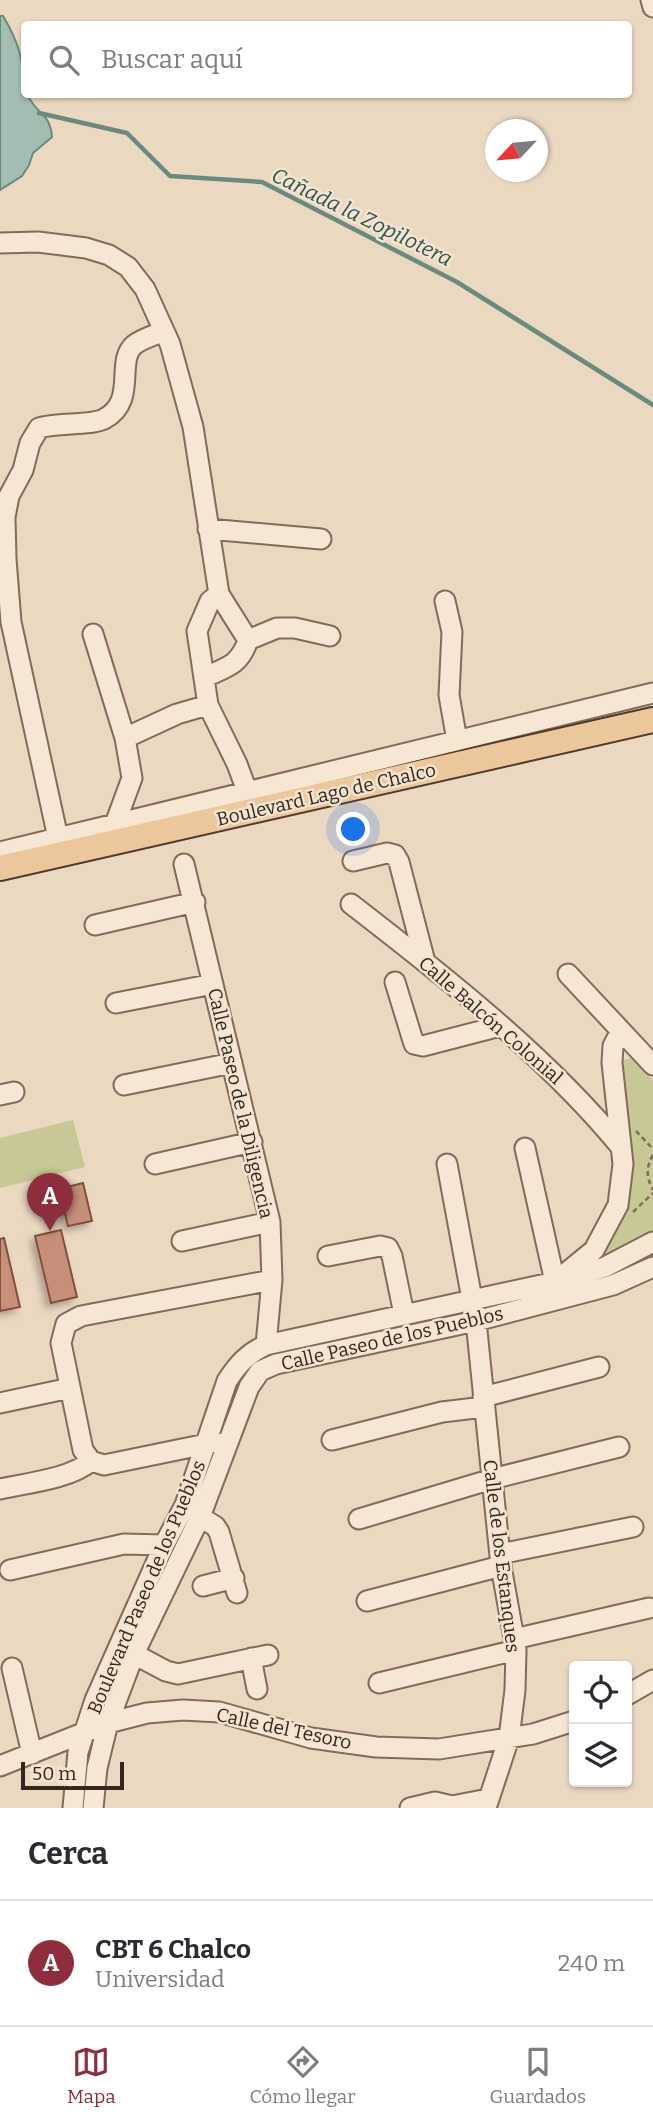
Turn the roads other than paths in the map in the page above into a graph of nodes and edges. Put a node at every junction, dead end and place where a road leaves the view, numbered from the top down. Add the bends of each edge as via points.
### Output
1 (651, 0) edge
2 (653, 8) edge
3 (0, 243) edge
4 (164, 331) junction
5 (208, 529) junction
6 (321, 539) dead end
7 (219, 594) junction
8 (445, 601) dead end
9 (93, 634) dead end
10 (330, 636) dead end
11 (248, 639) junction
12 (205, 677) junction
13 (653, 693) edge
14 (208, 705) junction
15 (653, 720) edge
16 (125, 738) junction
17 (457, 741) junction
18 (247, 791) junction
19 (115, 824) junction
20 (58, 838) junction
21 (0, 852) edge
22 (353, 861) dead end
23 (184, 864) dead end
24 (0, 869) edge
25 (195, 902) junction
26 (351, 904) dead end
27 (95, 925) dead end
28 (425, 961) junction
29 (568, 974) dead end
30 (395, 982) dead end
31 (213, 984) junction
32 (116, 1003) dead end
33 (500, 1026) junction
34 (621, 1031) junction
35 (232, 1063) junction
36 (653, 1065) edge
37 (124, 1085) dead end
38 (252, 1142) junction
39 (621, 1147) junction
40 (526, 1148) dead end
41 (155, 1164) dead end
42 (447, 1164) dead end
43 (270, 1222) junction
44 (182, 1241) dead end
45 (653, 1242) edge
46 (594, 1250) junction
47 (328, 1256) dead end
48 (653, 1266) edge
49 (609, 1276) junction
50 (272, 1280) junction
51 (555, 1282) junction
52 (474, 1311) junction
53 (404, 1314) junction
54 (266, 1345) junction
55 (599, 1367) dead end
56 (70, 1388) junction
57 (2, 1397) edge
58 (484, 1402) junction
59 (230, 1440) junction
60 (331, 1440) dead end
61 (208, 1443) junction
62 (619, 1447) dead end
63 (90, 1461) junction
64 (492, 1479) junction
65 (0, 1489) edge
66 (200, 1517) junction
67 (359, 1519) dead end
68 (633, 1527) dead end
69 (164, 1545) junction
70 (500, 1560) junction
71 (10, 1570) dead end
72 (203, 1586) dead end
73 (367, 1601) dead end
74 (649, 1608) dead end
75 (515, 1645) junction
76 (135, 1654) junction
77 (12, 1668) dead end
78 (653, 1680) edge
79 (379, 1683) dead end
80 (257, 1689) dead end
81 (632, 1692) edge
82 (108, 1723) junction
83 (569, 1723) edge
84 (84, 1734) junction
85 (509, 1738) junction
86 (32, 1754) junction
87 (0, 1766) edge
88 (487, 1803) edge
89 (73, 1808) edge
90 (93, 1808) edge
91 (410, 1808) edge

1 - 2 street
3 - 4 street via 86,248 109,255 128,267 145,289
4 - 5 street via 193,427
4 - 20 street via 134,345 128,356 123,397 115,411 102,420 39,428 9,496 5,517 11,622
5 - 6 street
5 - 7 street
7 - 11 street
7 - 12 street via 209,601 197,631
8 - 17 street via 452,632 449,695
9 - 16 street
10 - 11 street via 277,628
11 - 12 street via 244,653 233,665
12 - 14 street
13 - 17 street
14 - 16 street via 177,713
14 - 18 street
15 - 24 main road, Boulevard Lago de Chalco
16 - 19 street via 132,778
17 - 18 street
18 - 19 street
19 - 20 street
20 - 21 street
22 - 28 street via 395,855
23 - 25 street, Calle Paseo de la Diligencia
25 - 27 street
25 - 31 street, Calle Paseo de la Diligencia
26 - 28 street, Calle Balcón Colonial
28 - 33 street, Calle Balcón Colonial
29 - 34 street
30 - 33 street via 414,1044 423,1046
31 - 32 street
31 - 35 street, Calle Paseo de la Diligencia
33 - 39 street, Calle Balcón Colonial via 587,1106
34 - 36 street
34 - 39 street via 613,1046 612,1063
35 - 37 street
35 - 38 street, Calle Paseo de la Diligencia
38 - 41 street
38 - 43 street, Calle Paseo de la Diligencia
39 - 46 street via 618,1205
40 - 51 street
42 - 52 street, Calle de los Estanques
43 - 44 street
43 - 50 street, Calle Paseo de la Diligencia
45 - 49 street, Calle Paseo de los Pueblos
46 - 49 street
46 - 51 street
47 - 53 street via 388,1248
48 - 49 street, Calle Paseo de los Pueblos
49 - 51 street, Calle Paseo de los Pueblos
49 - 52 street, Calle Paseo de los Pueblos
50 - 54 street, Calle Paseo de la Diligencia
50 - 56 street via 80,1316 66,1324 61,1343
51 - 52 street, Calle Paseo de los Pueblos
52 - 53 street, Calle Paseo de los Pueblos
52 - 58 street, Calle de los Estanques
52 - 59 street, Calle Paseo de los Pueblos via 260,1371 249,1387
53 - 54 street, Calle Paseo de los Pueblos
54 - 61 street, Boulevard Paseo de los Pueblos via 239,1363 227,1381
55 - 58 street
56 - 57 street
56 - 63 street via 83,1450
58 - 60 street
58 - 64 street, Calle de los Estanques
59 - 61 street
59 - 66 street, Calle Paseo de los Pueblos
61 - 63 street via 104,1465
61 - 69 street, Boulevard Paseo de los Pueblos via 186,1505
62 - 64 street
63 - 65 street via 67,1476
64 - 67 street
64 - 70 street, Calle de los Estanques
66 - 72 street via 219,1532 235,1586
66 - 76 street, Calle Paseo de los Pueblos
68 - 70 street
69 - 71 street via 124,1544
69 - 84 street, Boulevard Paseo de los Pueblos
70 - 73 street
70 - 75 street, Calle de los Estanques
74 - 75 street
75 - 79 street
75 - 85 street, Calle de los Estanques
76 - 80 street via 178,1674 259,1656
76 - 82 street, Calle Paseo de los Pueblos
77 - 86 street
78 - 81 street
82 - 84 street, Calle del Tesoro
82 - 85 street, Calle del Tesoro via 183,1710 219,1712 312,1738 376,1747 439,1749
82 - 90 street, Calle Paseo de los Pueblos
83 - 85 street, Calle del Tesoro
84 - 86 street, Calle del Tesoro
84 - 89 street, Boulevard Paseo de los Pueblos
85 - 88 street, Calle de los Estanques
86 - 87 street, Calle del Tesoro
88 - 91 street via 452,1806 435,1802

